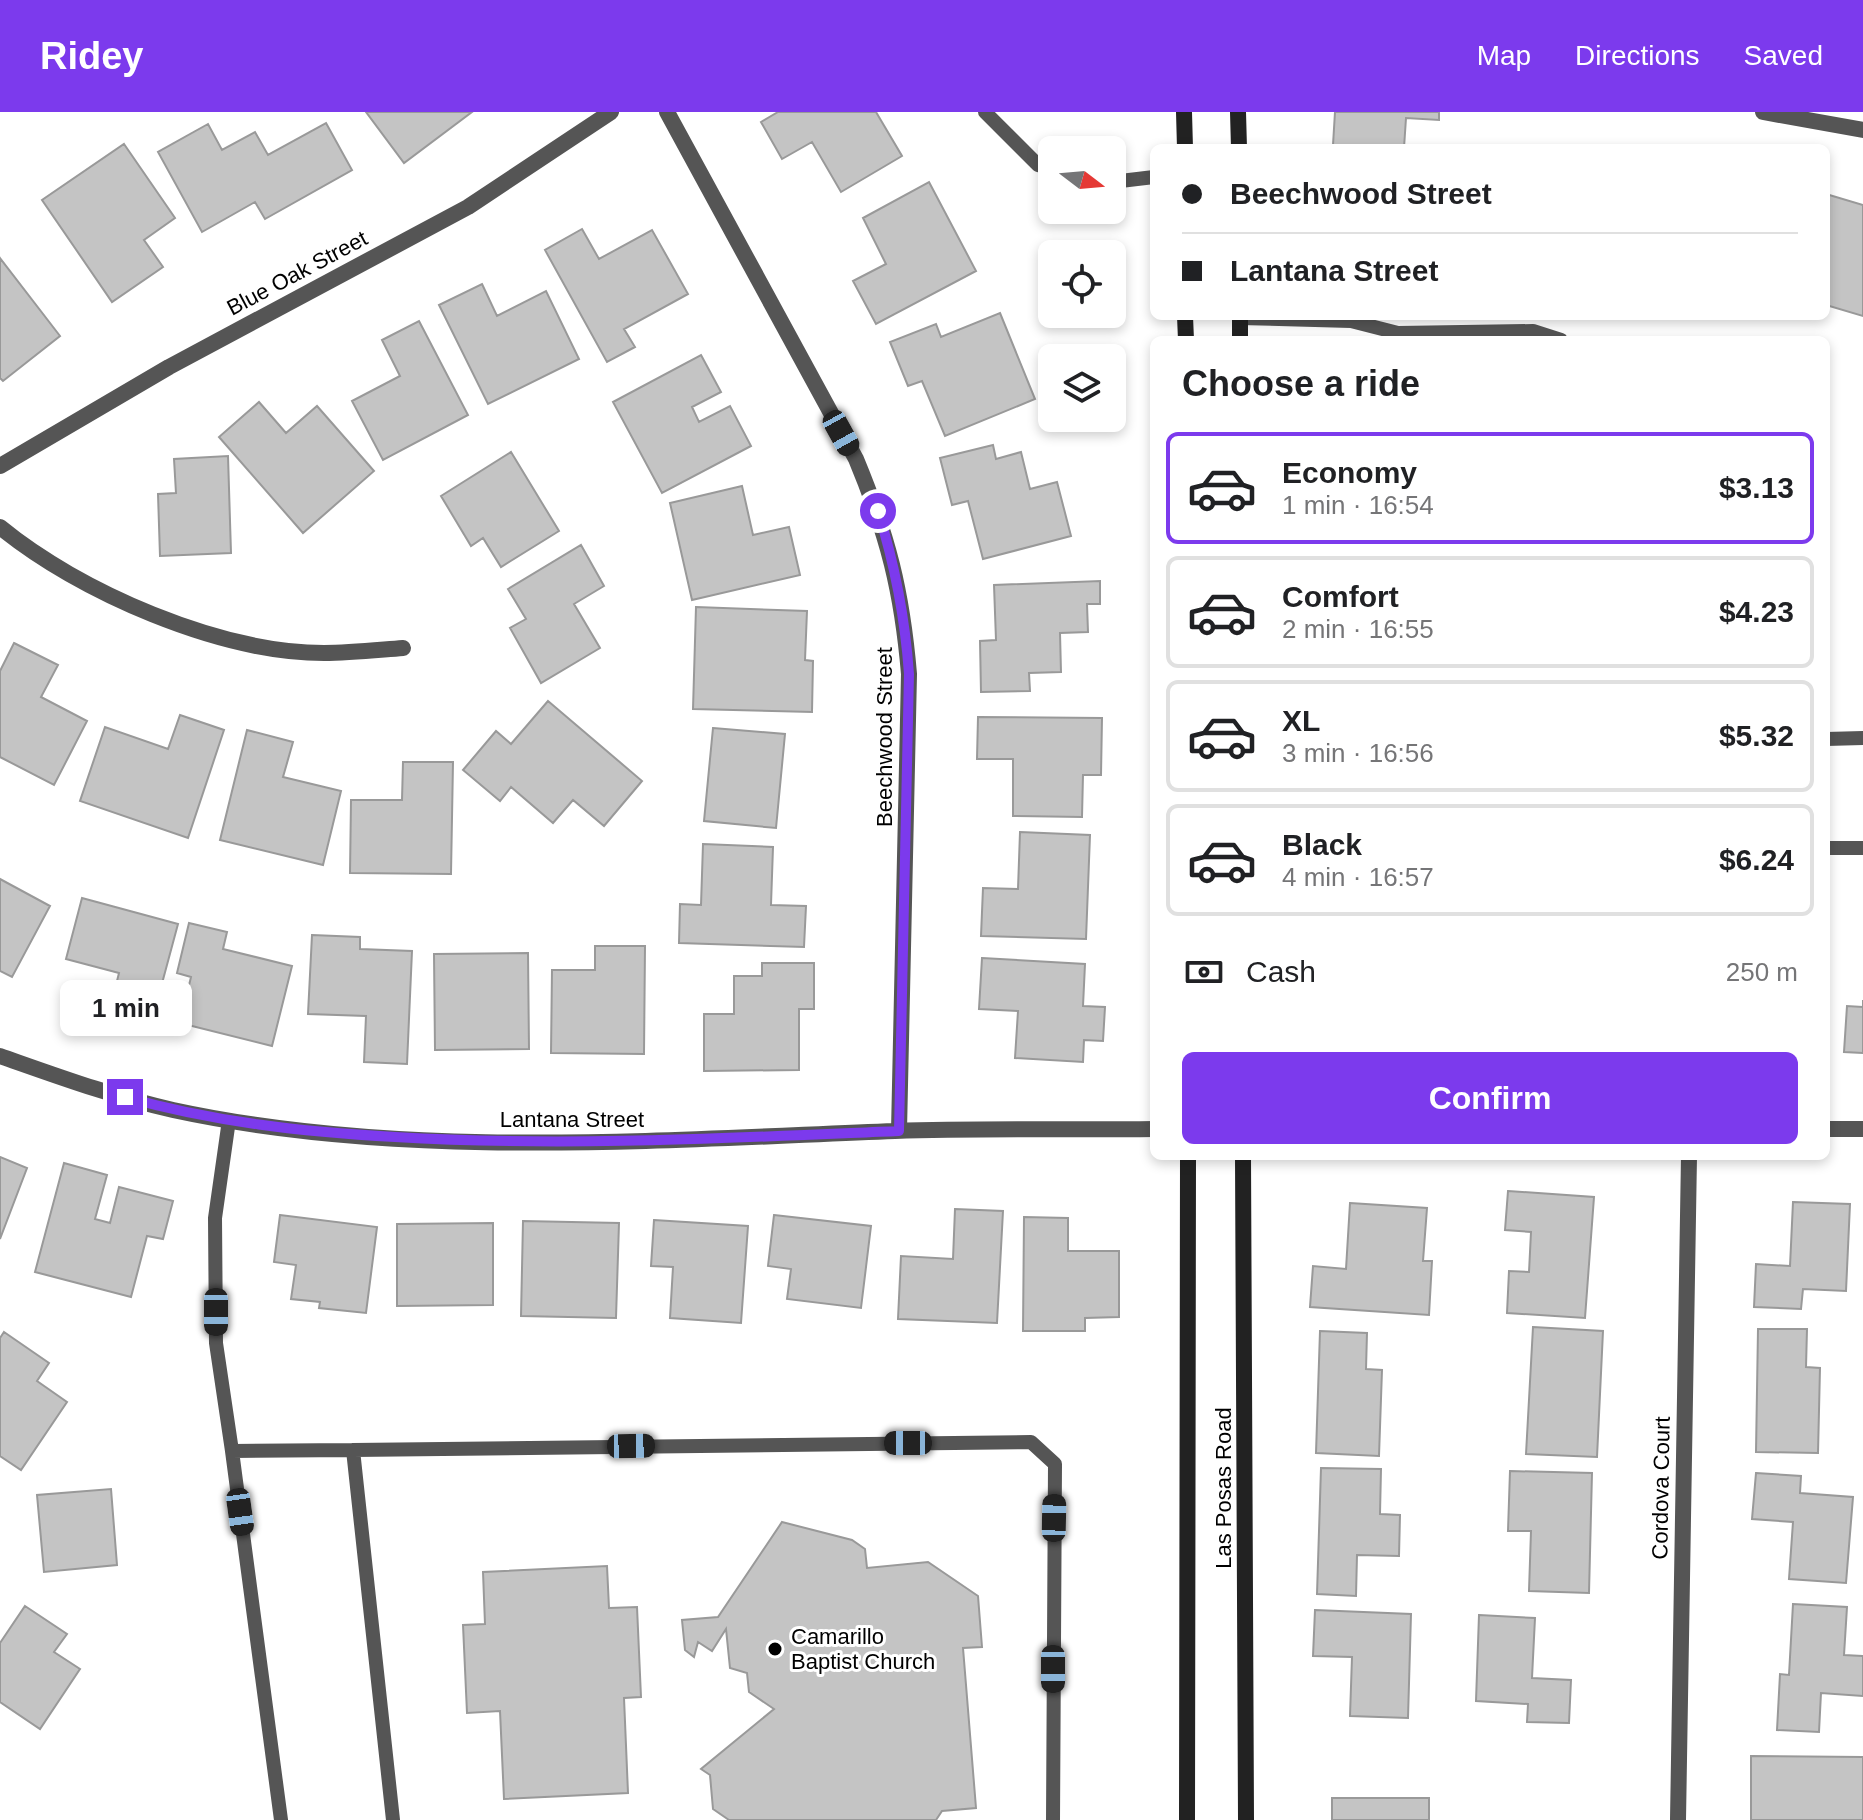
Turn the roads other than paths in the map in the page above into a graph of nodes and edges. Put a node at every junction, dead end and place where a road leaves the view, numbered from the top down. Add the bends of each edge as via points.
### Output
1 (611, 112) edge
2 (667, 112) edge
3 (985, 112) edge
4 (1184, 112) edge
5 (1238, 112) edge
6 (1763, 112) edge
7 (1863, 130) edge
8 (1185, 144) edge
9 (1239, 144) edge
10 (1038, 165) edge
11 (1150, 177) edge
12 (1126, 180) edge
13 (1323, 320) edge
14 (1549, 336) edge
15 (0, 466) edge
16 (0, 527) edge
17 (403, 648) dead end
18 (1863, 738) edge
19 (1830, 739) edge
20 (1830, 848) edge
21 (1863, 848) edge
22 (0, 1056) edge
23 (229, 1120) junction
24 (1150, 1129) edge
25 (1830, 1129) edge
26 (1863, 1129) edge
27 (899, 1131) junction
28 (1188, 1160) edge
29 (1243, 1160) edge
30 (1689, 1160) edge
31 (353, 1450) junction
32 (232, 1451) junction
33 (281, 1820) edge
34 (393, 1820) edge
35 (1053, 1820) edge
36 (1187, 1820) edge
37 (1246, 1820) edge
38 (1678, 1820) edge

1 - 15 street, Blue Oak Street via 468,207 169,367
2 - 27 street, Beechwood Street via 856,459 894,564 909,674
3 - 10 lane
4 - 8 main road
5 - 9 main road
6 - 7 street
11 - 12 lane
13 - 14 lane via 1398,333 1533,331
16 - 17 street via 73,577 135,608 211,634 322,653
18 - 19 lane
20 - 21 lane
22 - 23 street, Lantana Street via 131,1099
23 - 27 street, Lantana Street via 474,1142
23 - 32 lane via 215,1218 216,1327
24 - 27 street, Lantana Street
25 - 26 street
28 - 36 main road, Las Posas Road
29 - 37 main road, Las Posas Road
30 - 38 street, Cordova Court
31 - 32 lane
31 - 34 lane
31 - 35 lane via 1031,1442 1055,1464
32 - 33 lane

